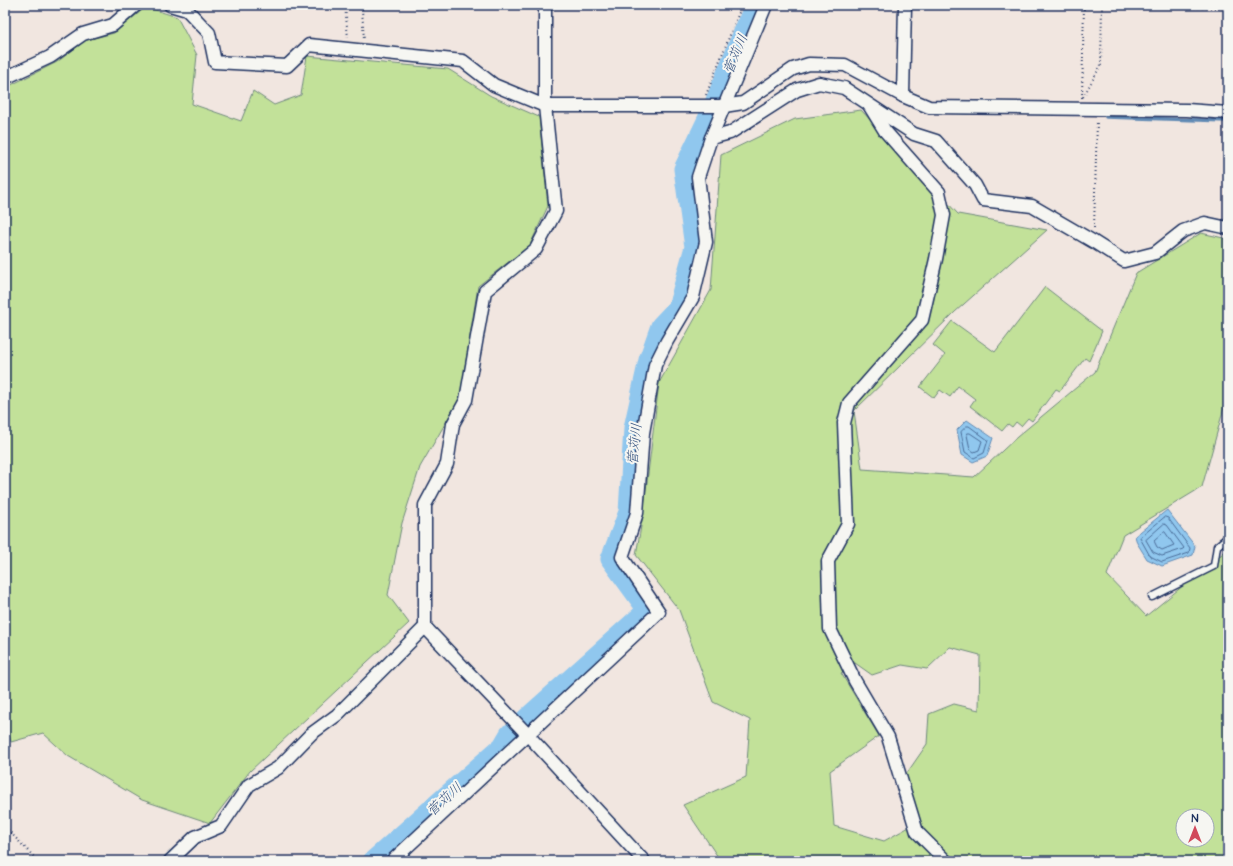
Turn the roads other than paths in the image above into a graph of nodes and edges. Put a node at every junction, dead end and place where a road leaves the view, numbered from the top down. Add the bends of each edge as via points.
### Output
1 (136, 5) edge
2 (170, 5) edge
3 (545, 5) edge
4 (766, 5) edge
5 (905, 5) edge
6 (187, 8) edge
7 (5, 78) edge
8 (903, 96) junction
9 (869, 105) junction
10 (545, 106) junction
11 (724, 106) junction
12 (1228, 113) edge
13 (711, 138) junction
14 (1228, 228) edge
15 (1228, 537) edge
16 (1152, 597) dead end
17 (424, 627) junction
18 (527, 734) junction
19 (170, 861) edge
20 (392, 861) edge
21 (644, 861) edge
22 (946, 861) edge

1 - 7 street via 113,25 83,34 50,57
2 - 6 street
3 - 10 street
4 - 11 street
5 - 8 street
6 - 10 street via 210,33 215,62 287,66 309,45 463,61 494,84
8 - 11 street via 845,65 809,64 793,69 742,103
8 - 12 street via 929,107 1187,110
9 - 13 street via 844,88 819,83 797,90 730,133
9 - 14 street via 914,134 936,141 975,184 983,200 1032,206 1124,261 1155,253 1183,231 1205,223
9 - 22 street via 886,131 939,192 944,215 922,320 849,403 844,423 848,524 828,561 830,629 855,681 888,737 917,832
10 - 11 street
10 - 17 street via 556,211 536,249 485,291 466,400 453,424 447,464 425,505
11 - 13 street
13 - 18 street via 698,177 706,242 693,297 655,365 643,433 637,513 622,557 659,612
15 - 16 lane via 1217,546 1214,566
17 - 18 street
17 - 19 street via 337,715 311,734 278,768 249,785 221,826 195,837
18 - 20 street
18 - 21 street

